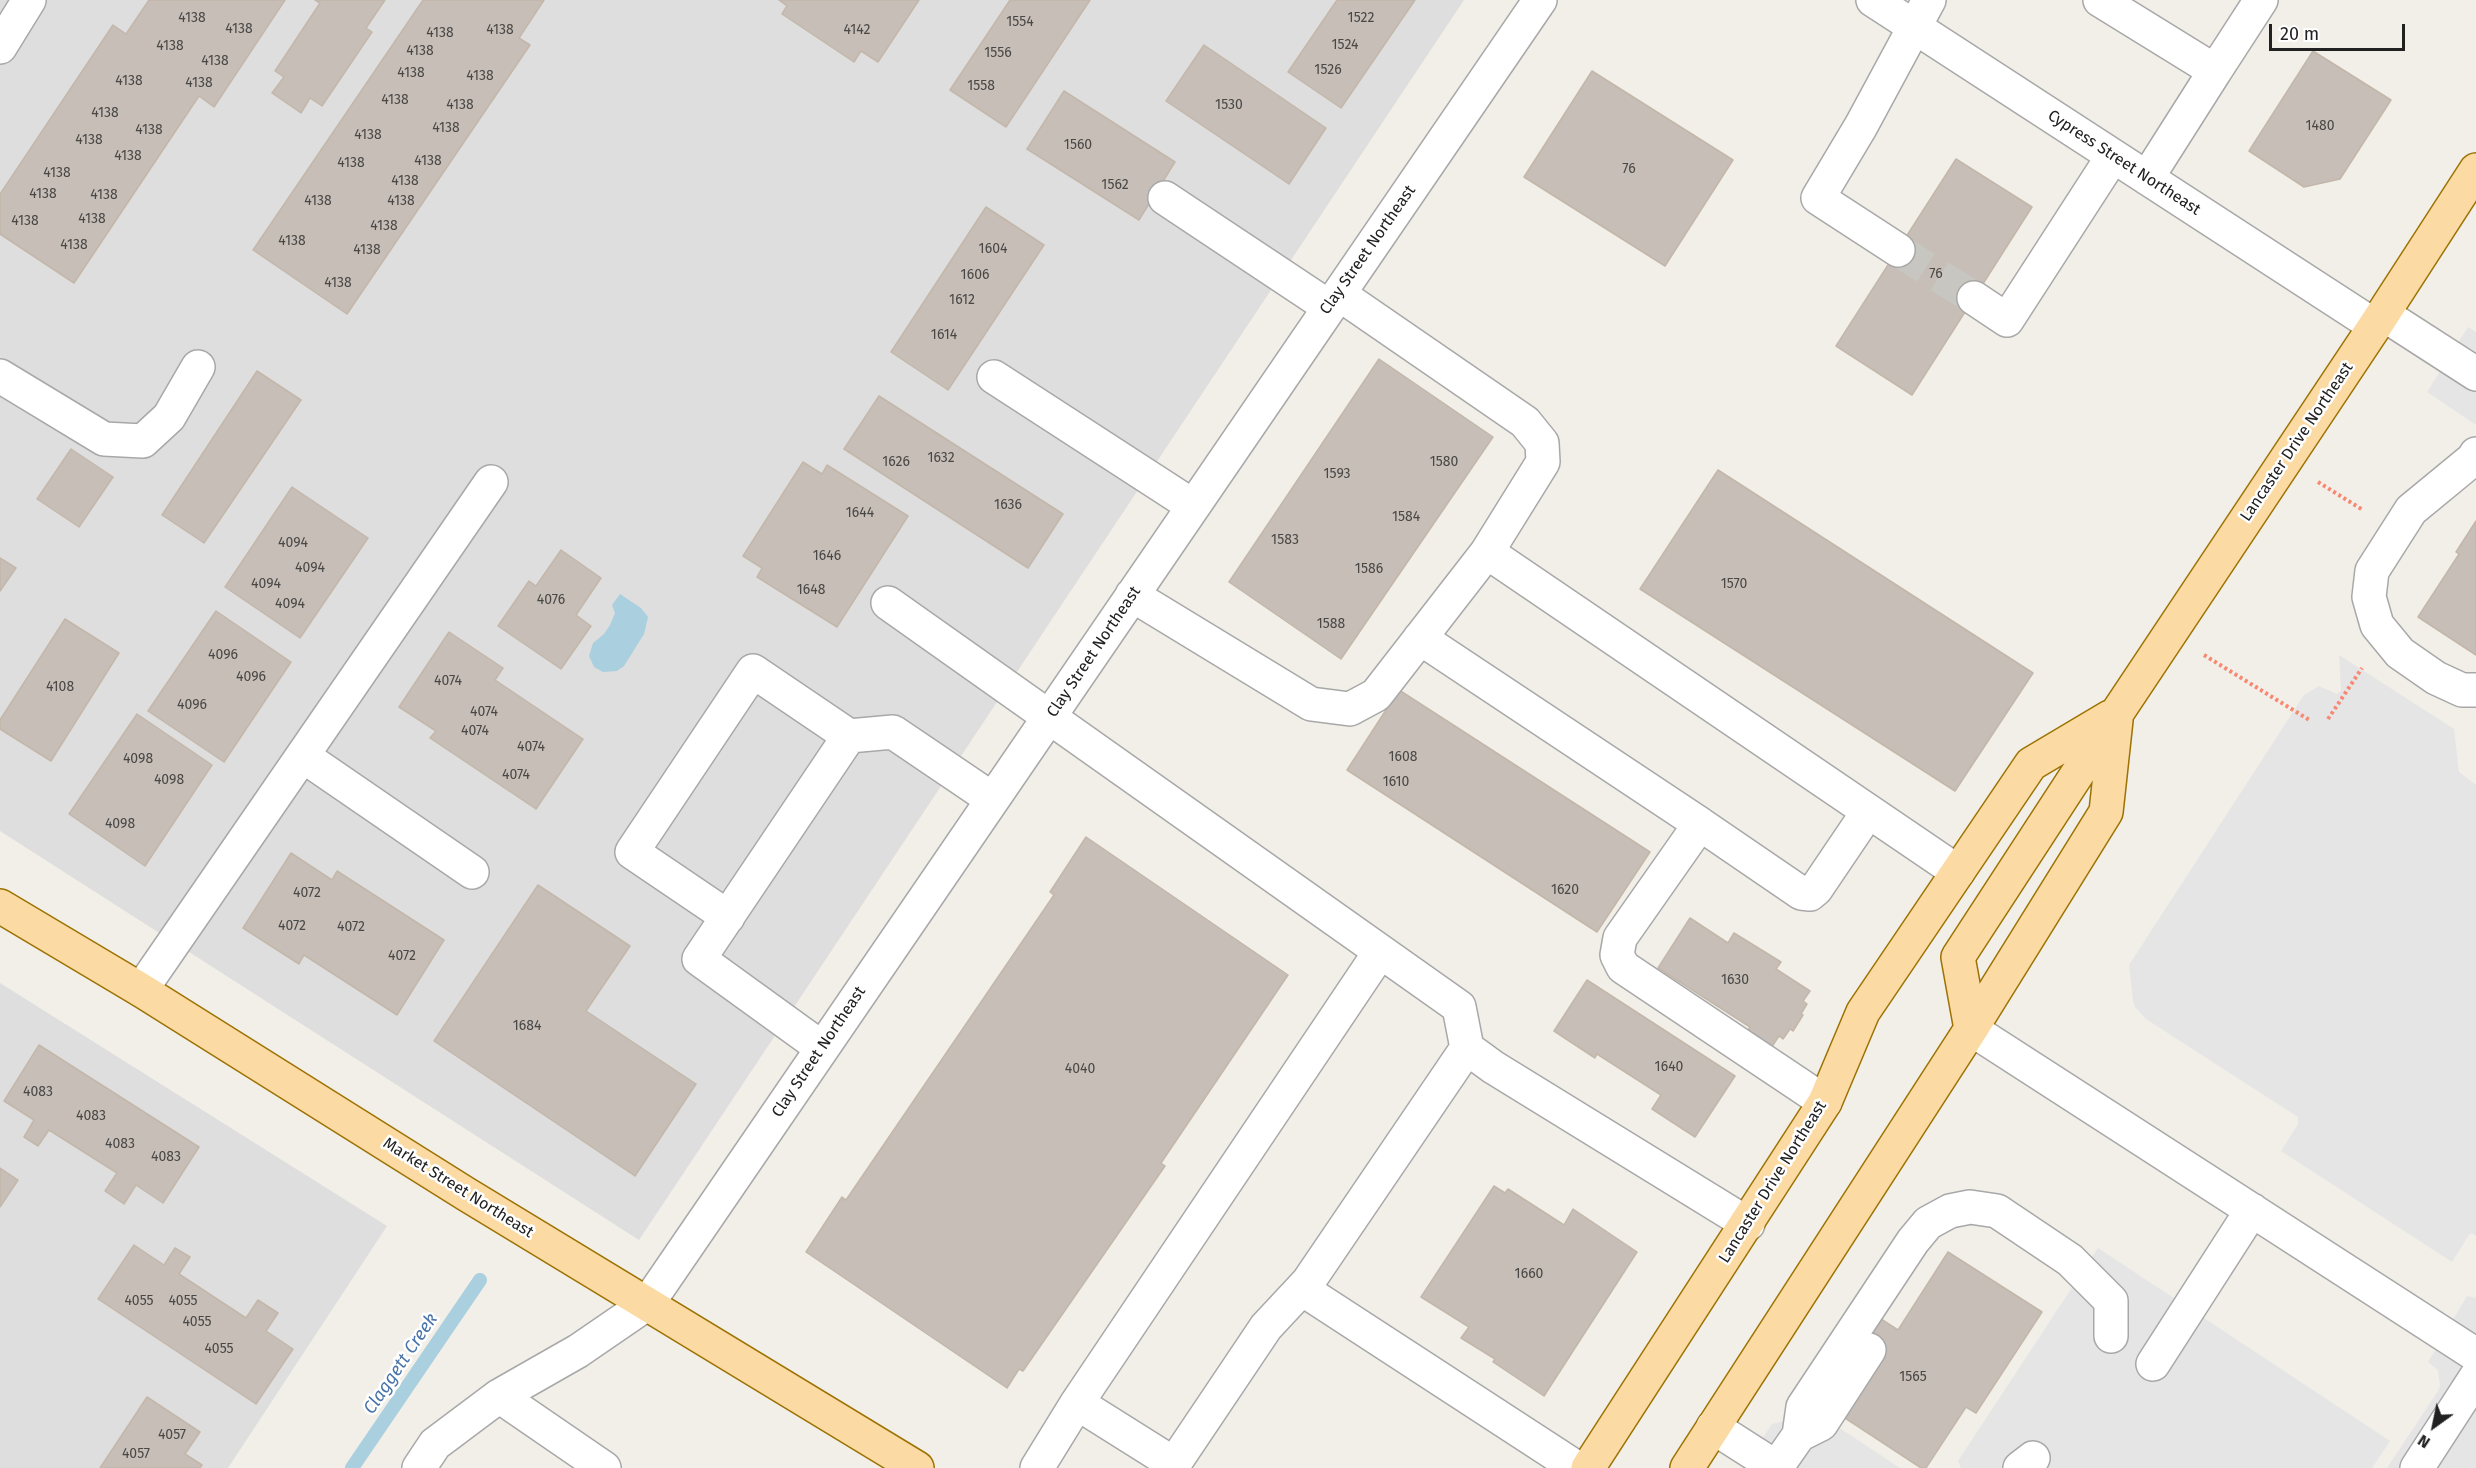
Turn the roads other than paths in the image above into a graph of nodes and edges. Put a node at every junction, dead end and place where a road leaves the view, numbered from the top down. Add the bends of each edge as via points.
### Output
1 (29, 0) edge
2 (1540, 0) edge
3 (1873, 0) edge
4 (2100, 0) edge
5 (2260, 0) edge
6 (1921, 13) edge
7 (0, 47) edge
8 (2215, 70) junction
9 (2113, 156) junction
10 (2476, 170) edge
11 (2147, 178) junction
12 (1165, 198) dead end
13 (1898, 250) tunnel mouth
14 (1974, 298) tunnel mouth
15 (1334, 301) junction
16 (2379, 320) junction
17 (198, 367) dead end
18 (2476, 374) edge
19 (0, 376) edge
20 (994, 377) dead end
21 (2476, 454) edge
22 (491, 482) dead end
23 (1193, 506) junction
24 (1486, 552) junction
25 (1132, 595) junction
26 (888, 603) dead end
27 (1420, 638) junction
28 (2476, 690) edge
29 (2116, 713) junction
30 (1048, 718) junction
31 (849, 736) junction
32 (303, 756) junction
33 (992, 799) junction
34 (1868, 812) junction
35 (1700, 824) junction
36 (472, 872) dead end
37 (1958, 872) junction
38 (0, 906) edge
39 (728, 917) junction
40 (1380, 952) junction
41 (141, 990) junction
42 (1971, 1029) junction
43 (822, 1048) junction
44 (1467, 1048) junction
45 (1825, 1102) junction
46 (2252, 1210) junction
47 (1748, 1224) junction
48 (1302, 1289) junction
49 (648, 1303) junction
50 (2111, 1336) dead end
51 (2476, 1355) edge
52 (2153, 1364) dead end
53 (2476, 1377) edge
54 (499, 1396) junction
55 (1077, 1404) junction
56 (1713, 1427) junction
57 (419, 1468) edge
58 (604, 1468) edge
59 (916, 1468) edge
60 (1036, 1468) edge
61 (1577, 1468) edge
62 (1588, 1468) edge
63 (1687, 1468) edge
64 (1776, 1468) edge
65 (2418, 1468) edge

1 - 7 street
2 - 15 street, Clay Street Northeast
3 - 6 street, Cypress Street Northeast
4 - 8 street
5 - 8 street
6 - 9 street, Cypress Street Northeast
6 - 13 street via 1818,198
8 - 11 street
9 - 11 street, Cypress Street Northeast
9 - 14 street via 2007,320
10 - 16 main road, Lancaster Drive Northeast
11 - 16 street, Cypress Street Northeast
12 - 15 street
15 - 23 street, Clay Street Northeast
15 - 24 street via 1525,422 1542,443 1543,462
16 - 18 street, Cypress Street Northeast
16 - 29 main road, Lancaster Drive Northeast
17 - 19 street via 169,417 143,441 104,439
20 - 23 street
21 - 28 street via 2411,510 2372,571 2369,597 2377,625 2400,654 2436,678 2462,690
22 - 32 street
23 - 25 street, Clay Street Northeast
24 - 27 street
24 - 34 street
25 - 27 street via 1311,704 1350,709 1376,695
25 - 30 street, Clay Street Northeast
26 - 30 street
27 - 35 street
29 - 37 main road, Lancaster Drive Northeast via 2031,764
29 - 42 main road, Lancaster Drive Northeast via 2106,812
29 - 42 main road via 1958,957
30 - 33 street, Clay Street Northeast
30 - 40 street
31 - 33 street via 893,732
31 - 39 street
31 - 39 street via 753,671 638,842 632,852
32 - 36 street
32 - 41 street
33 - 43 street, Clay Street Northeast
34 - 35 street via 1810,894 1801,893
34 - 37 street
35 - 45 street via 1620,938 1617,955 1623,967
37 - 45 main road, Lancaster Drive Northeast via 1863,1012
38 - 41 main road, Market Street Northeast
39 - 43 street via 699,959
40 - 44 street via 1459,1007
40 - 55 street
41 - 49 main road, Market Street Northeast
42 - 46 street
42 - 56 main road, Lancaster Drive Northeast
43 - 49 street, Clay Street Northeast
44 - 47 street
44 - 48 street
45 - 47 main road, Lancaster Drive Northeast
46 - 51 street
46 - 52 street
47 - 62 main road, Lancaster Drive Northeast
48 - 55 street via 1266,1327 1174,1464
48 - 61 street
49 - 54 street via 578,1351
49 - 59 main road, Market Street Northeast
50 - 64 street via 2111,1301 2070,1260 1997,1211 1970,1207 1955,1220 1821,1424 1798,1435
53 - 65 street
54 - 57 street via 435,1444
54 - 58 street
55 - 60 street
56 - 63 main road, Lancaster Drive Northeast
56 - 64 street

